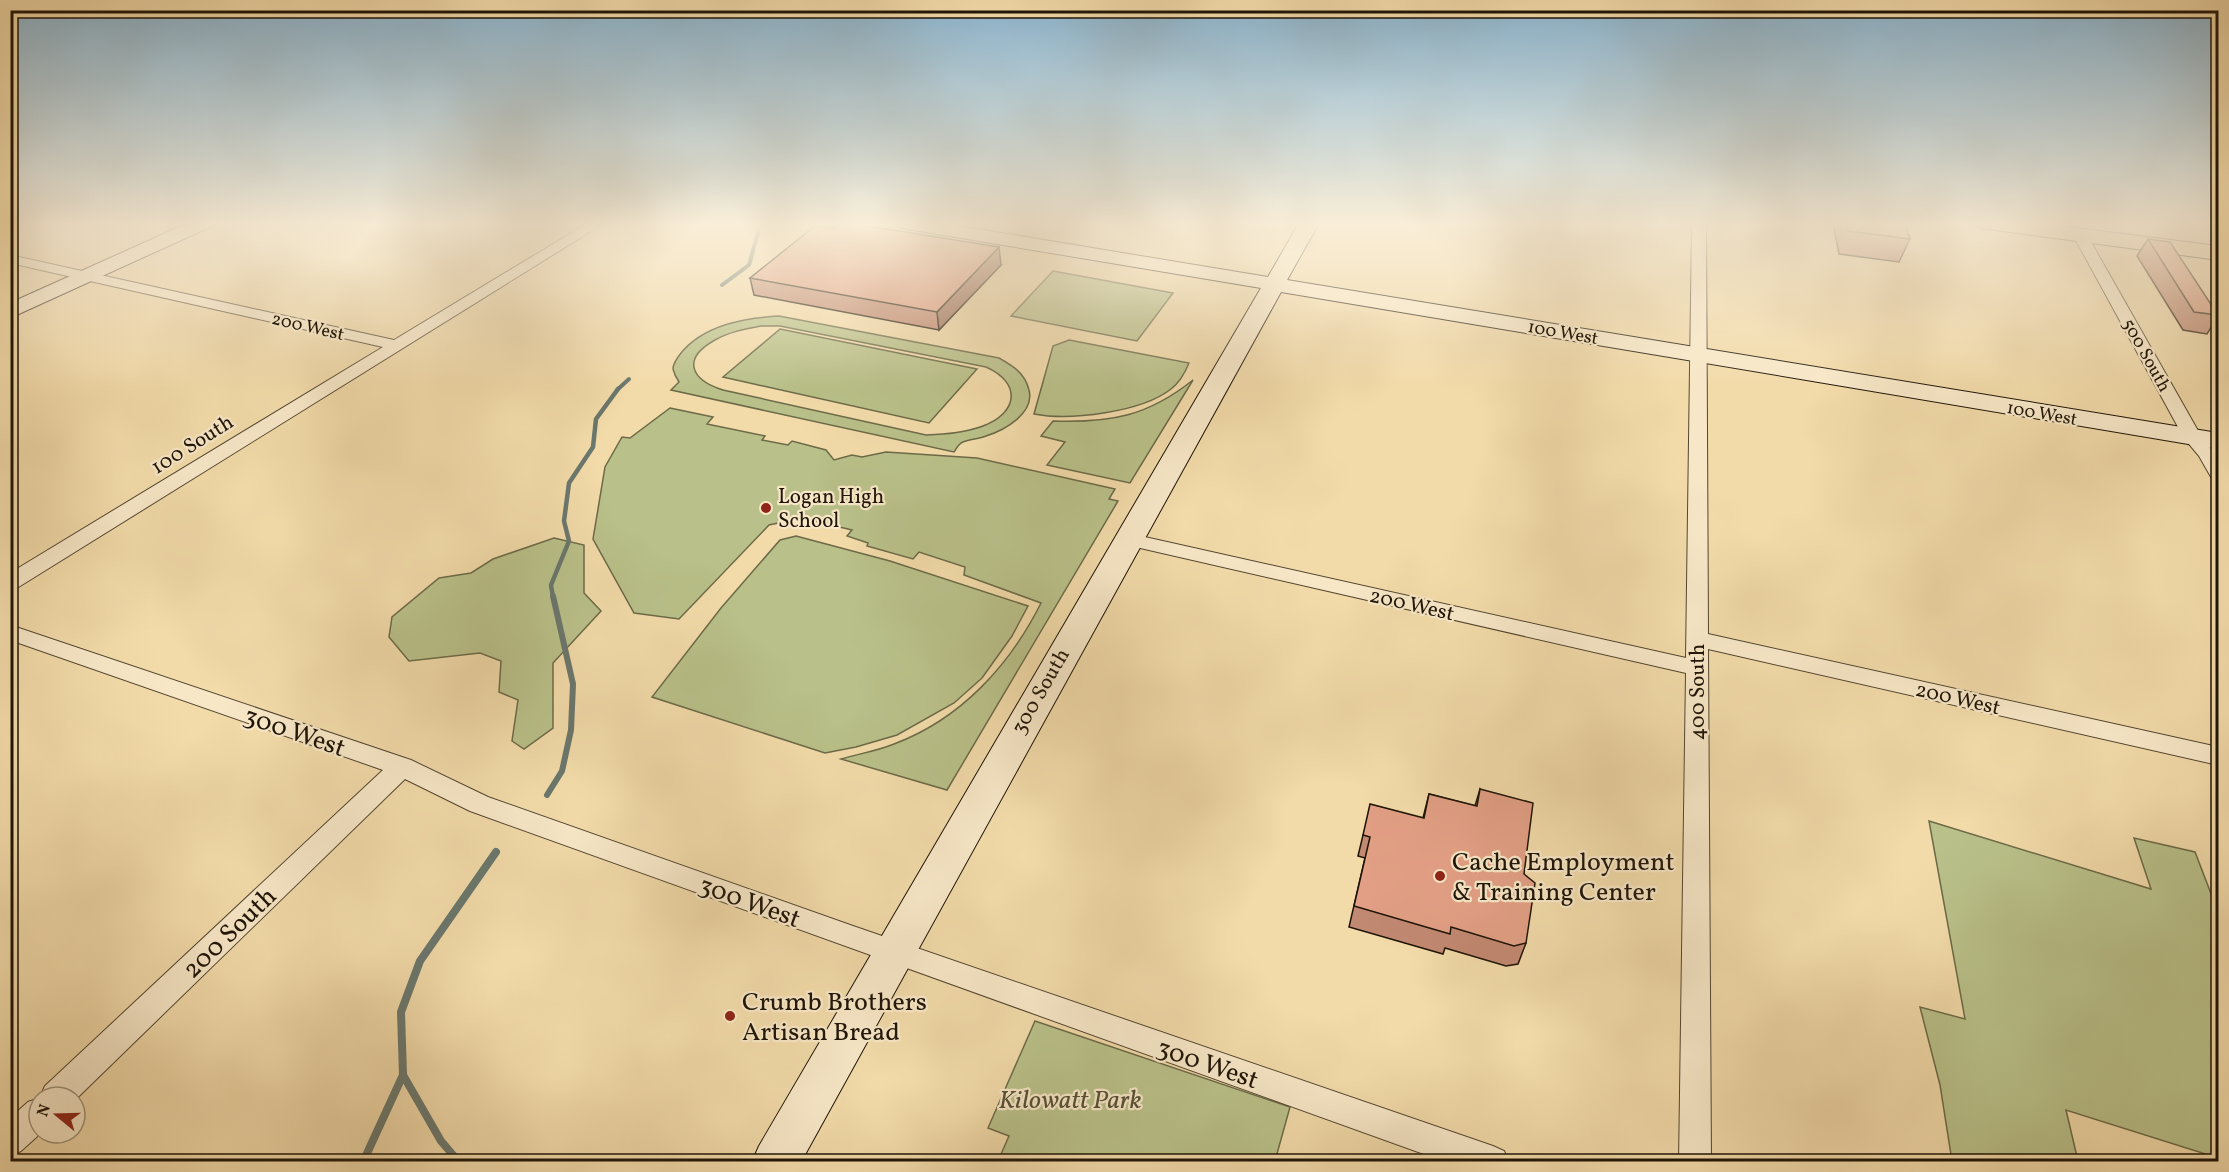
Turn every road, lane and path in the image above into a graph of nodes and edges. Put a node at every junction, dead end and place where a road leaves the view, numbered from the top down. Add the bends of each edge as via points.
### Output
1 (82, 278) edge
2 (94, 278) edge
3 (498, 278) edge
4 (509, 278) edge
5 (1242, 278) edge
6 (1276, 278) edge
7 (1699, 278) edge
8 (2105, 278) edge
9 (1273, 283) junction
10 (10, 311) edge
11 (396, 344) junction
12 (1698, 355) junction
13 (2206, 440) edge
14 (2218, 473) edge
15 (1127, 539) junction
16 (10, 583) edge
17 (10, 632) edge
18 (1697, 639) junction
19 (1697, 668) junction
20 (2218, 756) edge
21 (402, 767) junction
22 (894, 952) junction
23 (69, 1085) edge
24 (27, 1124) edge
25 (10, 1140) edge
26 (775, 1161) edge
27 (1493, 1161) edge
28 (1695, 1161) edge

1 - 10 street
2 - 11 street, 200 West
3 - 11 street, 100 South
4 - 11 street, 100 South
5 - 9 street, 100 West
6 - 9 street, 300 South
7 - 12 street, 400 South
8 - 13 street, 500 South
9 - 12 street, 100 West
9 - 15 street, 300 South
11 - 16 street, 100 South
12 - 13 street, 100 West
12 - 18 street, 400 South
13 - 14 street, 500 South via 2207,454
15 - 19 street, 200 West
15 - 22 street, 300 South
17 - 21 street, 300 West
18 - 19 street, 400 South
18 - 20 street, 200 West
19 - 28 street, 400 South
21 - 22 street, 300 West via 479,804
21 - 23 street, 200 South
22 - 26 street, 300 South
22 - 27 street, 300 West
24 - 25 street

